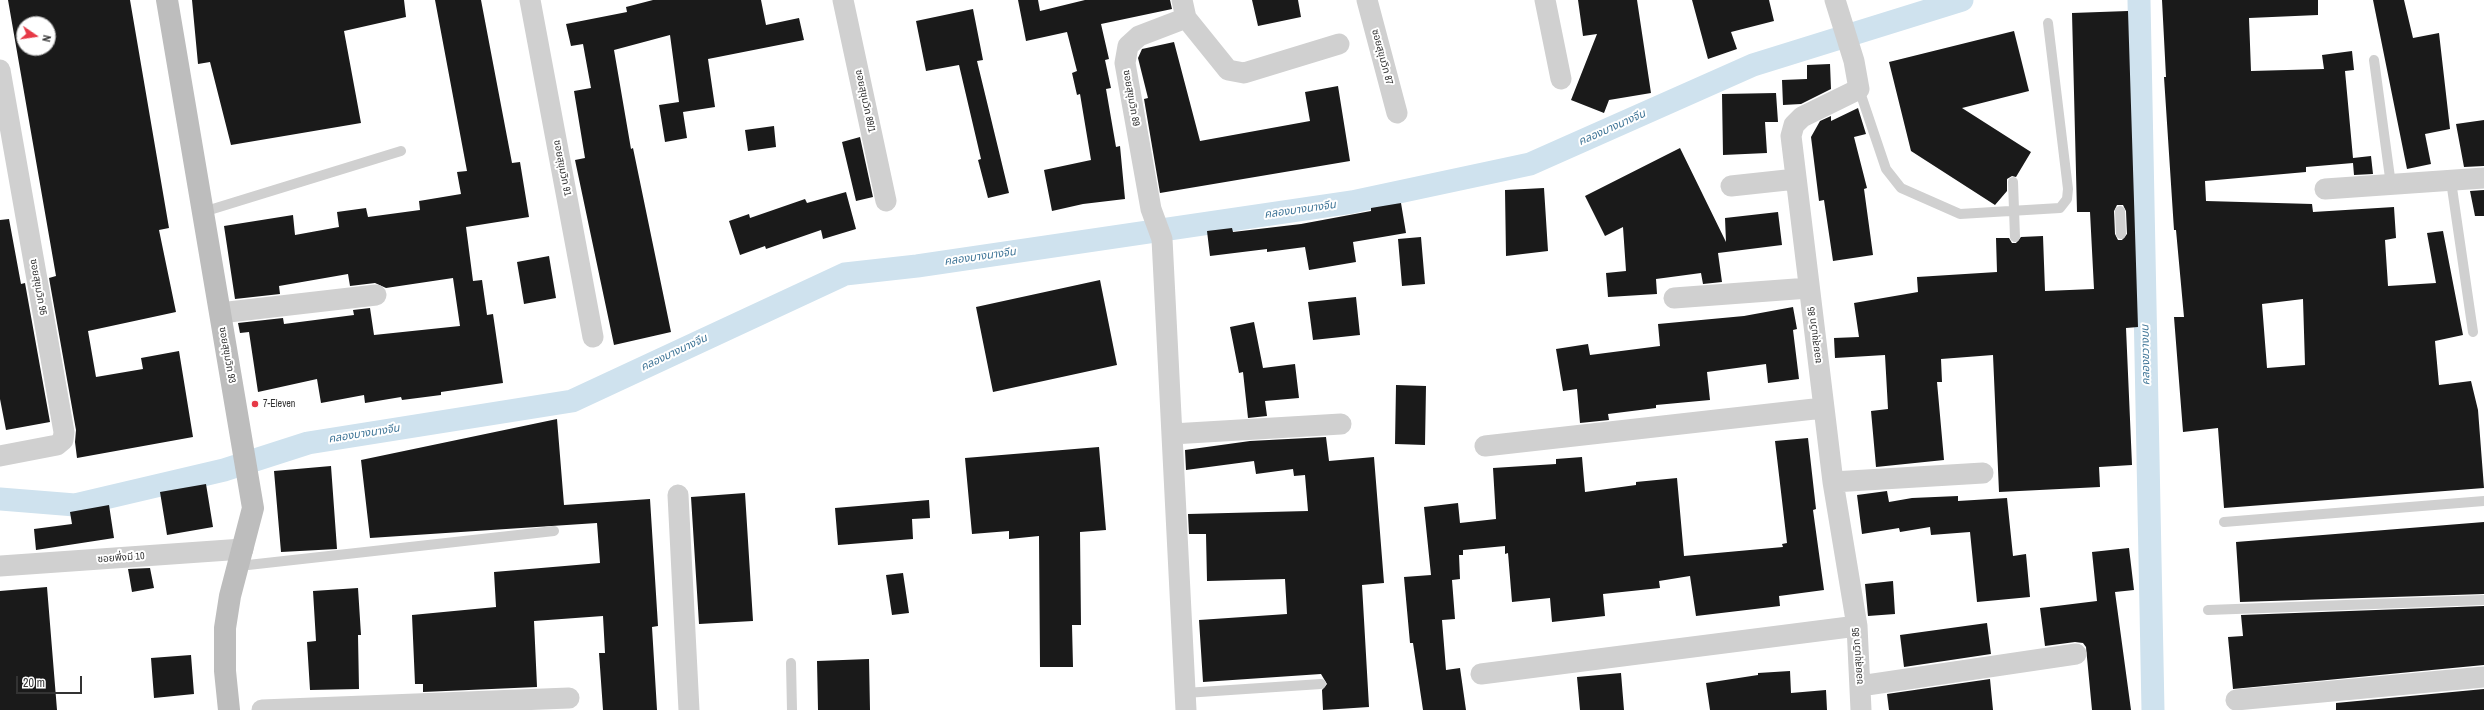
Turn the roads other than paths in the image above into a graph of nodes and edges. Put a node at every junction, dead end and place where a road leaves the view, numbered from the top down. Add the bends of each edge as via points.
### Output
1 (167, 0) edge
2 (530, 0) edge
3 (843, 0) edge
4 (1367, 0) edge
5 (1545, 0) edge
6 (1836, 2) edge
7 (1184, 9) edge
8 (2048, 23) dead end
9 (1339, 44) dead end
10 (2374, 60) dead end
11 (0, 70) edge
12 (1561, 79) dead end
13 (1859, 88) junction
14 (1397, 113) dead end
15 (401, 151) dead end
16 (2484, 178) edge
17 (1796, 179) junction
18 (2451, 181) junction
19 (2013, 182) dead end
20 (2391, 185) junction
21 (1731, 186) dead end
22 (2325, 189) dead end
23 (886, 201) dead end
24 (2120, 211) dead end
25 (203, 212) junction
26 (2014, 212) junction
27 (2121, 234) dead end
28 (2015, 237) dead end
29 (1809, 288) junction
30 (376, 296) dead end
31 (1674, 298) dead end
32 (220, 313) junction
33 (2473, 332) dead end
34 (593, 336) dead end
35 (1823, 408) junction
36 (1341, 424) dead end
37 (1172, 434) junction
38 (1485, 446) dead end
39 (0, 456) edge
40 (1984, 473) dead end
41 (1833, 482) junction
42 (678, 495) dead end
43 (2484, 501) edge
44 (2224, 522) dead end
45 (554, 531) dead end
46 (241, 558) junction
47 (0, 566) edge
48 (2484, 600) edge
49 (2208, 610) dead end
50 (1857, 626) junction
51 (2076, 654) dead end
52 (791, 664) dead end
53 (1481, 674) dead end
54 (2484, 677) edge
55 (1321, 684) dead end
56 (1860, 686) junction
57 (569, 698) dead end
58 (2236, 700) dead end
59 (1185, 702) edge
60 (229, 710) edge
61 (262, 710) edge
62 (689, 710) edge
63 (792, 710) edge
64 (1861, 710) edge

1 - 25 street, ซอยสุขุมวิท 93
2 - 34 street, ซอยสุขุมวิท 91
3 - 23 street, ซอยสุขุมวิท 89/1
4 - 14 street, ซอยสุขุมวิท 87
5 - 12 street
6 - 13 street via 1854,61
7 - 9 street via 1228,70 1236,72 1244,73
7 - 37 street, ซอยสุขุมวิท 89 via 1139,36 1128,46 1125,63 1151,209 1162,239
8 - 26 lane via 2068,194 2060,208
10 - 20 lane
11 - 39 street, ซอยสุขุมวิท 95 via 64,432 63,440 57,445
13 - 17 street, ซอยสุขุมวิท 85 via 1802,116 1794,125 1791,136
13 - 26 lane via 1886,169 1901,188 1960,214
15 - 25 lane
16 - 18 street
17 - 21 street
17 - 29 street, ซอยสุขุมวิท 85
18 - 20 street
18 - 33 lane
19 - 26 lane
20 - 22 street
24 - 27 lane
25 - 32 street, ซอยสุขุมวิท 93
26 - 28 lane
29 - 31 street
29 - 35 street, ซอยสุขุมวิท 85
30 - 32 street
32 - 46 street, ซอยสุขุมวิท 93 via 253,508
35 - 38 street
35 - 41 street, ซอยสุขุมวิท 85
36 - 37 street
37 - 59 street, ซอยสุขุมวิท 89
40 - 41 street
41 - 50 street, ซอยสุขุมวิท 85
42 - 62 street
43 - 44 lane
45 - 46 lane
46 - 47 street, ซอยพึ่งมี 10
46 - 60 street, ซอยสุขุมวิท 93 via 225,628 225,671
48 - 49 lane
50 - 53 street
50 - 56 street, ซอยสุขุมวิท 85
51 - 56 street
52 - 63 lane
54 - 58 street
55 - 59 lane
56 - 64 street, ซอยสุขุมวิท 85
57 - 61 street

